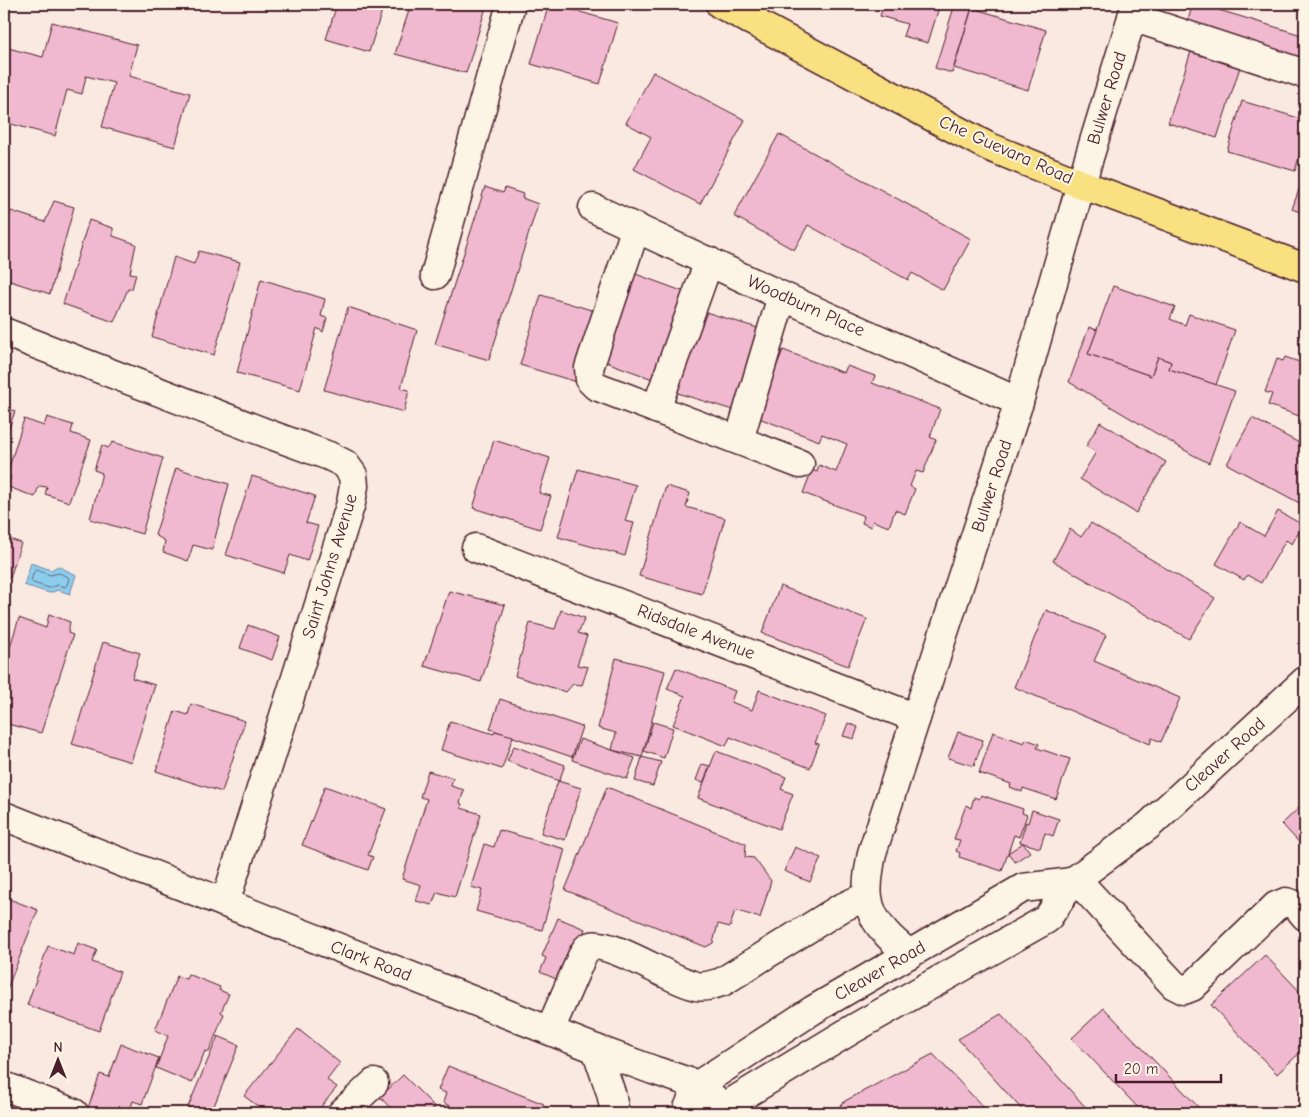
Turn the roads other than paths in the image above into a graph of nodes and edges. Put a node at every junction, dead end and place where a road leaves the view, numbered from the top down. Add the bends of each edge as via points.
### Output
1 (511, 4) edge
2 (720, 4) edge
3 (1134, 10) edge
4 (752, 12) edge
5 (1305, 74) edge
6 (1081, 184) junction
7 (593, 208) dead end
8 (636, 228) junction
9 (709, 261) junction
10 (1305, 268) edge
11 (435, 275) dead end
12 (782, 296) junction
13 (4, 332) edge
14 (1019, 402) junction
15 (656, 409) junction
16 (739, 440) junction
17 (800, 464) dead end
18 (476, 548) dead end
19 (1305, 681) edge
20 (916, 718) junction
21 (4, 816) edge
22 (1074, 881) junction
23 (867, 896) junction
24 (225, 903) junction
25 (1305, 916) edge
26 (909, 954) junction
27 (550, 1030) junction
28 (596, 1048) junction
29 (374, 1083) dead end
30 (698, 1084) junction
31 (4, 1086) edge
32 (722, 1111) edge
33 (74, 1113) edge
34 (342, 1113) edge
35 (615, 1113) edge
36 (686, 1113) edge

1 - 11 street
2 - 4 main road, Che Guevara Road
3 - 5 street
3 - 6 street, Bulwer Road
4 - 6 main road, Che Guevara Road via 988,146
6 - 10 main road, Che Guevara Road
6 - 14 street, Bulwer Road
7 - 8 street, Woodburn Place
8 - 9 street, Woodburn Place
8 - 15 street via 589,368 590,380 596,386
9 - 12 street, Woodburn Place
9 - 15 street
12 - 14 street, Woodburn Place
12 - 16 street
13 - 24 street, Saint Johns Avenue via 329,456 345,464 353,475 351,503
14 - 20 street, Bulwer Road
15 - 16 street
16 - 17 street
18 - 20 street, Ridsdale Avenue
19 - 22 street, Cleaver Road via 1148,826
20 - 23 street, Bulwer Road via 872,853
21 - 24 street, Clark Road
22 - 25 street via 1174,985 1184,990 1192,988 1276,906 1286,902 1296,906
22 - 26 street, Cleaver Road via 1023,888
22 - 32 street, Cleaver Road via 1047,919 853,1029
23 - 26 street, Bulwer Road via 872,916
23 - 27 street via 722,982 709,986 683,981 620,952 599,946 586,948
24 - 27 street, Clark Road
26 - 30 street, Cleaver Road via 813,1010
27 - 28 street, Clark Road
28 - 30 street, Clark Road
28 - 35 street
29 - 34 street
30 - 32 street, Clark Road
30 - 36 street
31 - 33 street

